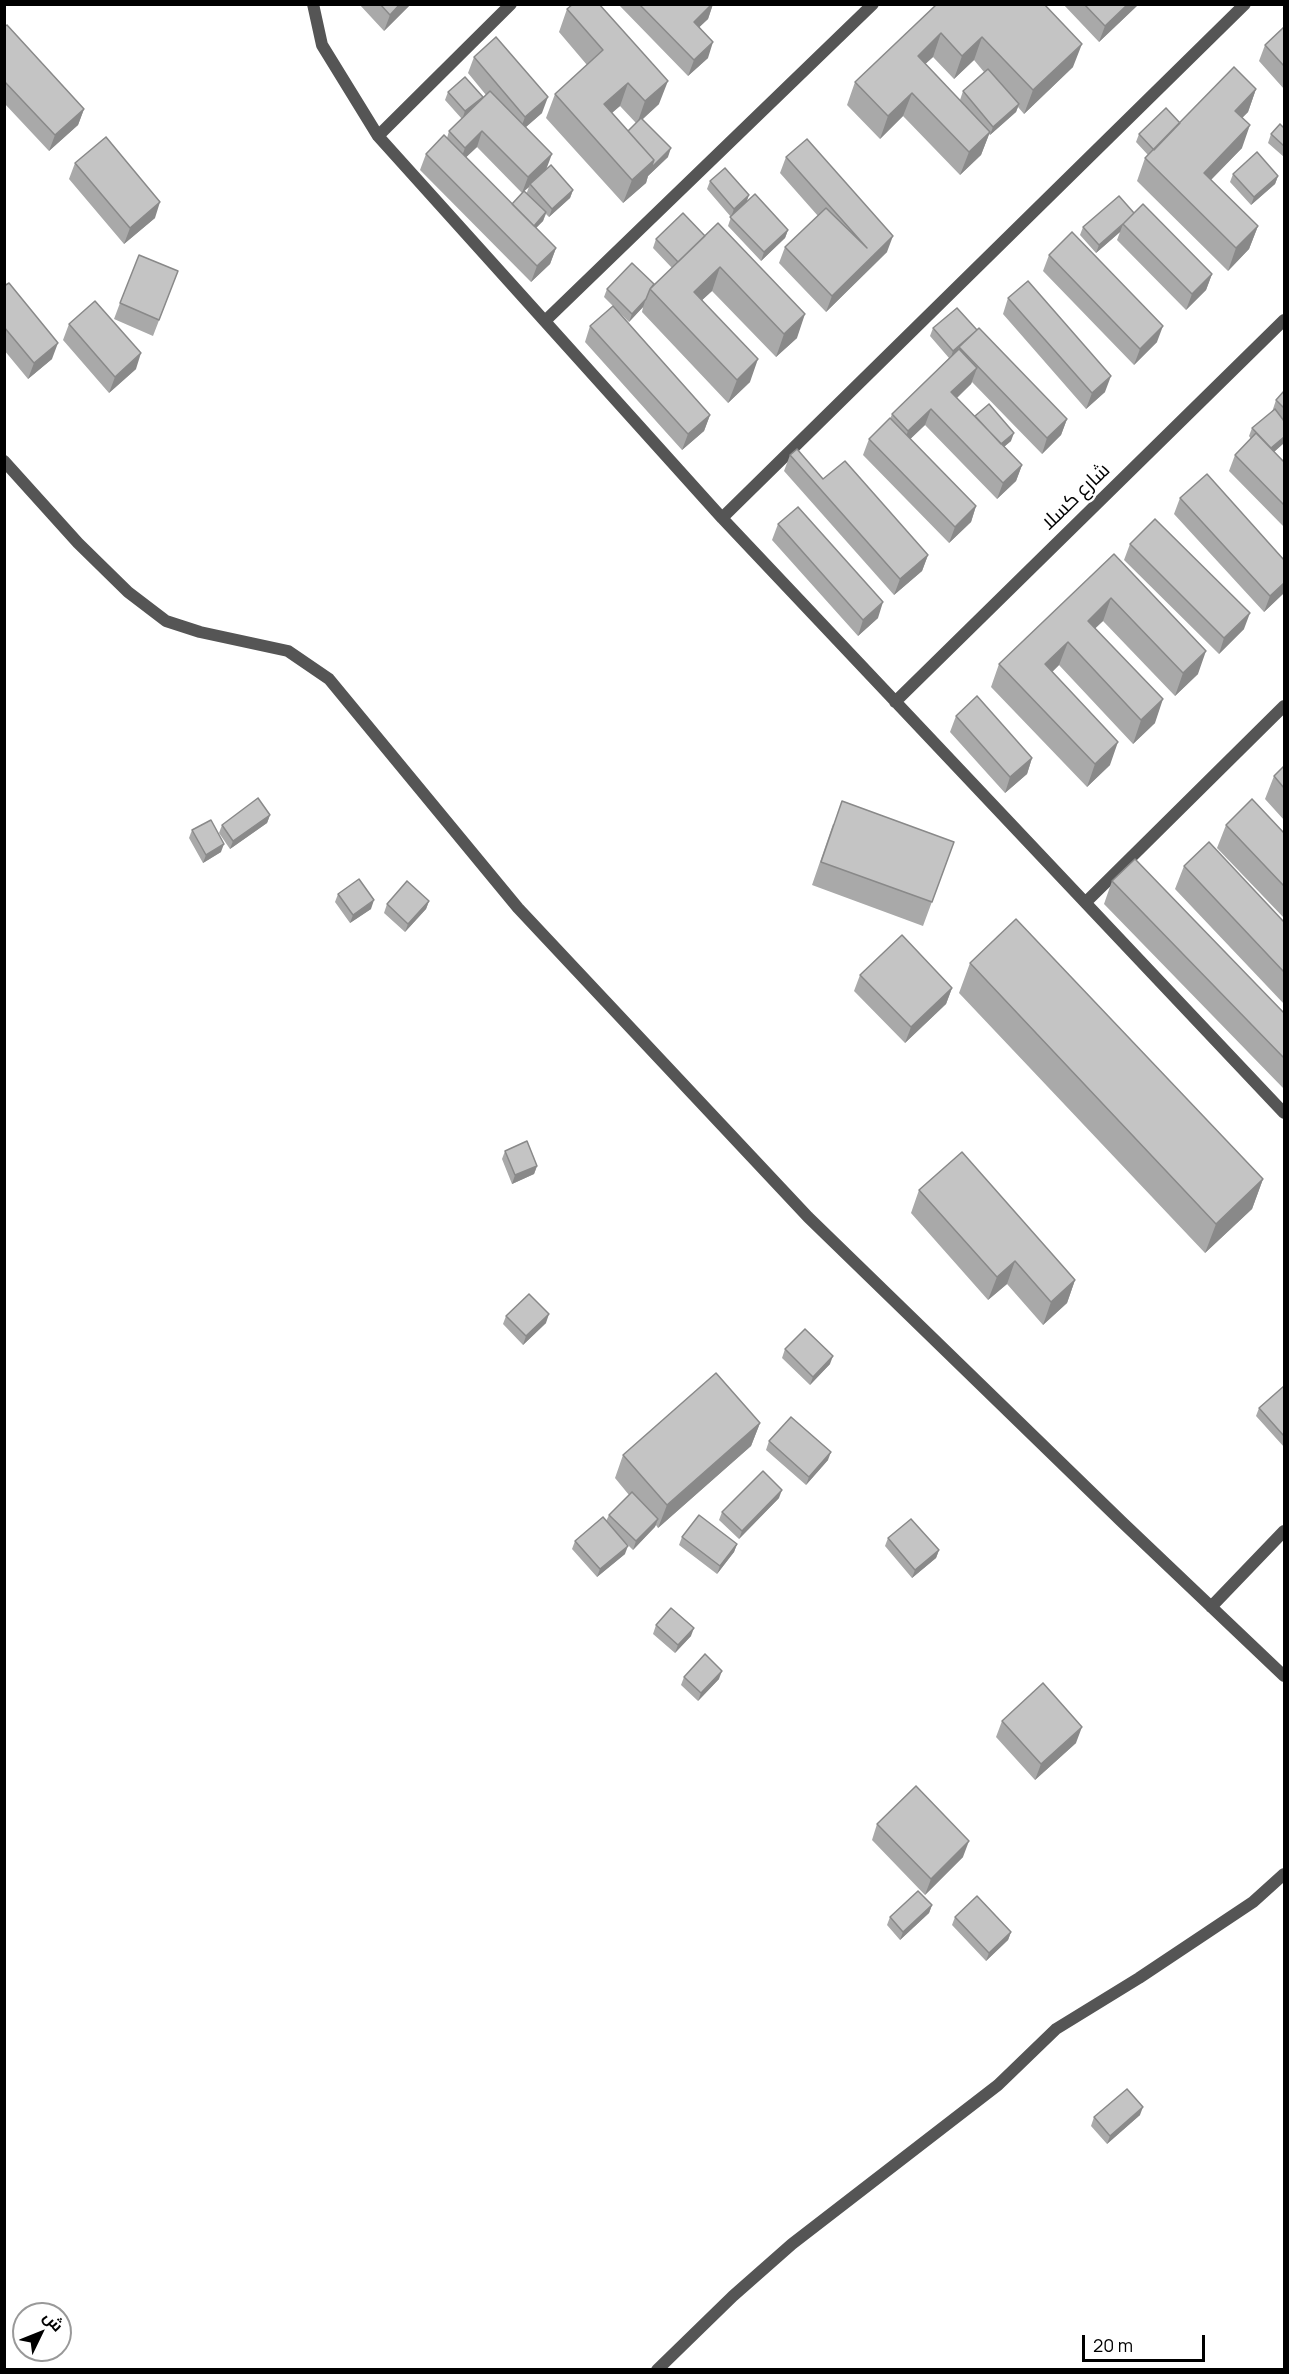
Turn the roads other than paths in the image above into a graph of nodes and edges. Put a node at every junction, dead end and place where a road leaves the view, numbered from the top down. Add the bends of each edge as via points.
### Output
1 (313, 4) edge
2 (511, 4) edge
3 (873, 4) edge
4 (1245, 4) edge
5 (378, 136) junction
6 (1284, 320) edge
7 (545, 321) junction
8 (4, 461) edge
9 (723, 518) junction
10 (895, 702) junction
11 (1284, 706) edge
12 (1086, 902) junction
13 (1284, 1113) edge
14 (1284, 1531) edge
15 (1211, 1607) junction
16 (1284, 1676) edge
17 (1284, 1874) edge
18 (657, 2370) edge

1 - 5 street via 322,45
2 - 5 street
3 - 7 street
4 - 9 street
5 - 7 street
6 - 10 street, شارع كسلا
7 - 9 street
8 - 15 street via 78,543 128,592 166,621 288,651 329,679 518,908 808,1216
9 - 10 street
10 - 12 street
11 - 12 street
12 - 13 street
14 - 15 street
15 - 16 street
17 - 18 street via 1253,1902 1056,2029 999,2085 792,2244

